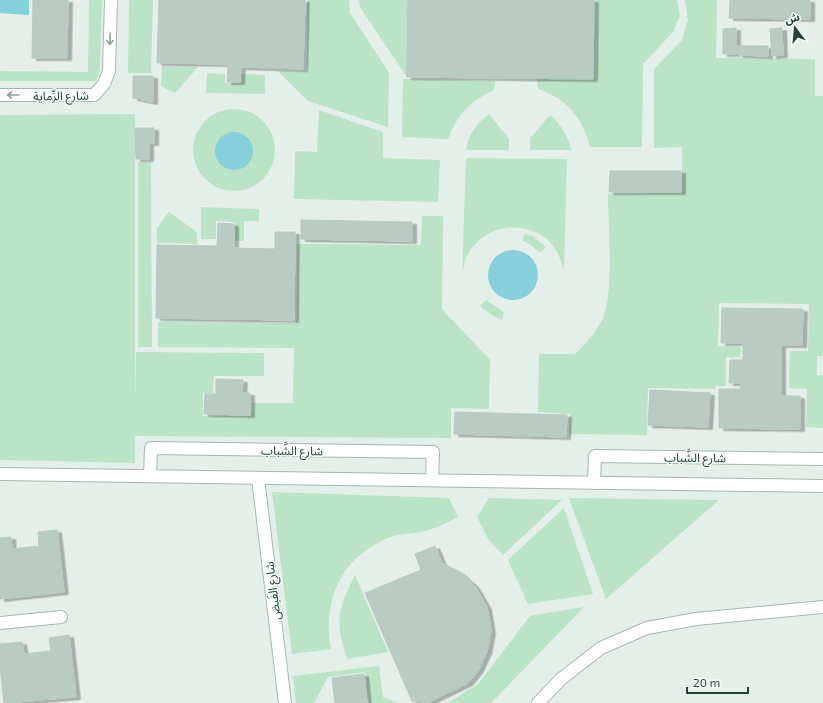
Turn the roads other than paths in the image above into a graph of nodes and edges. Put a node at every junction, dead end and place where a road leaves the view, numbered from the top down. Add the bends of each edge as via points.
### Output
1 (111, 0) edge
2 (0, 95) edge
3 (823, 459) edge
4 (0, 474) edge
5 (150, 476) junction
6 (258, 478) junction
7 (432, 480) junction
8 (594, 483) junction
9 (823, 486) edge
10 (823, 607) edge
11 (61, 616) dead end
12 (0, 623) edge
13 (285, 703) edge
14 (538, 703) edge

1 -> 2 street, شارع الرِّماية via 109,71 104,84 94,95
3 - 8 street, شارع الشَّباب via 595,456
4 - 5 street
5 - 6 street
5 - 7 street, شارع الشَّباب via 151,448 433,452
6 - 7 street
6 - 13 street, شارع الفَيض
7 - 8 street
8 - 9 street
10 - 14 street via 696,619 647,628 601,648 561,679
11 - 12 street

